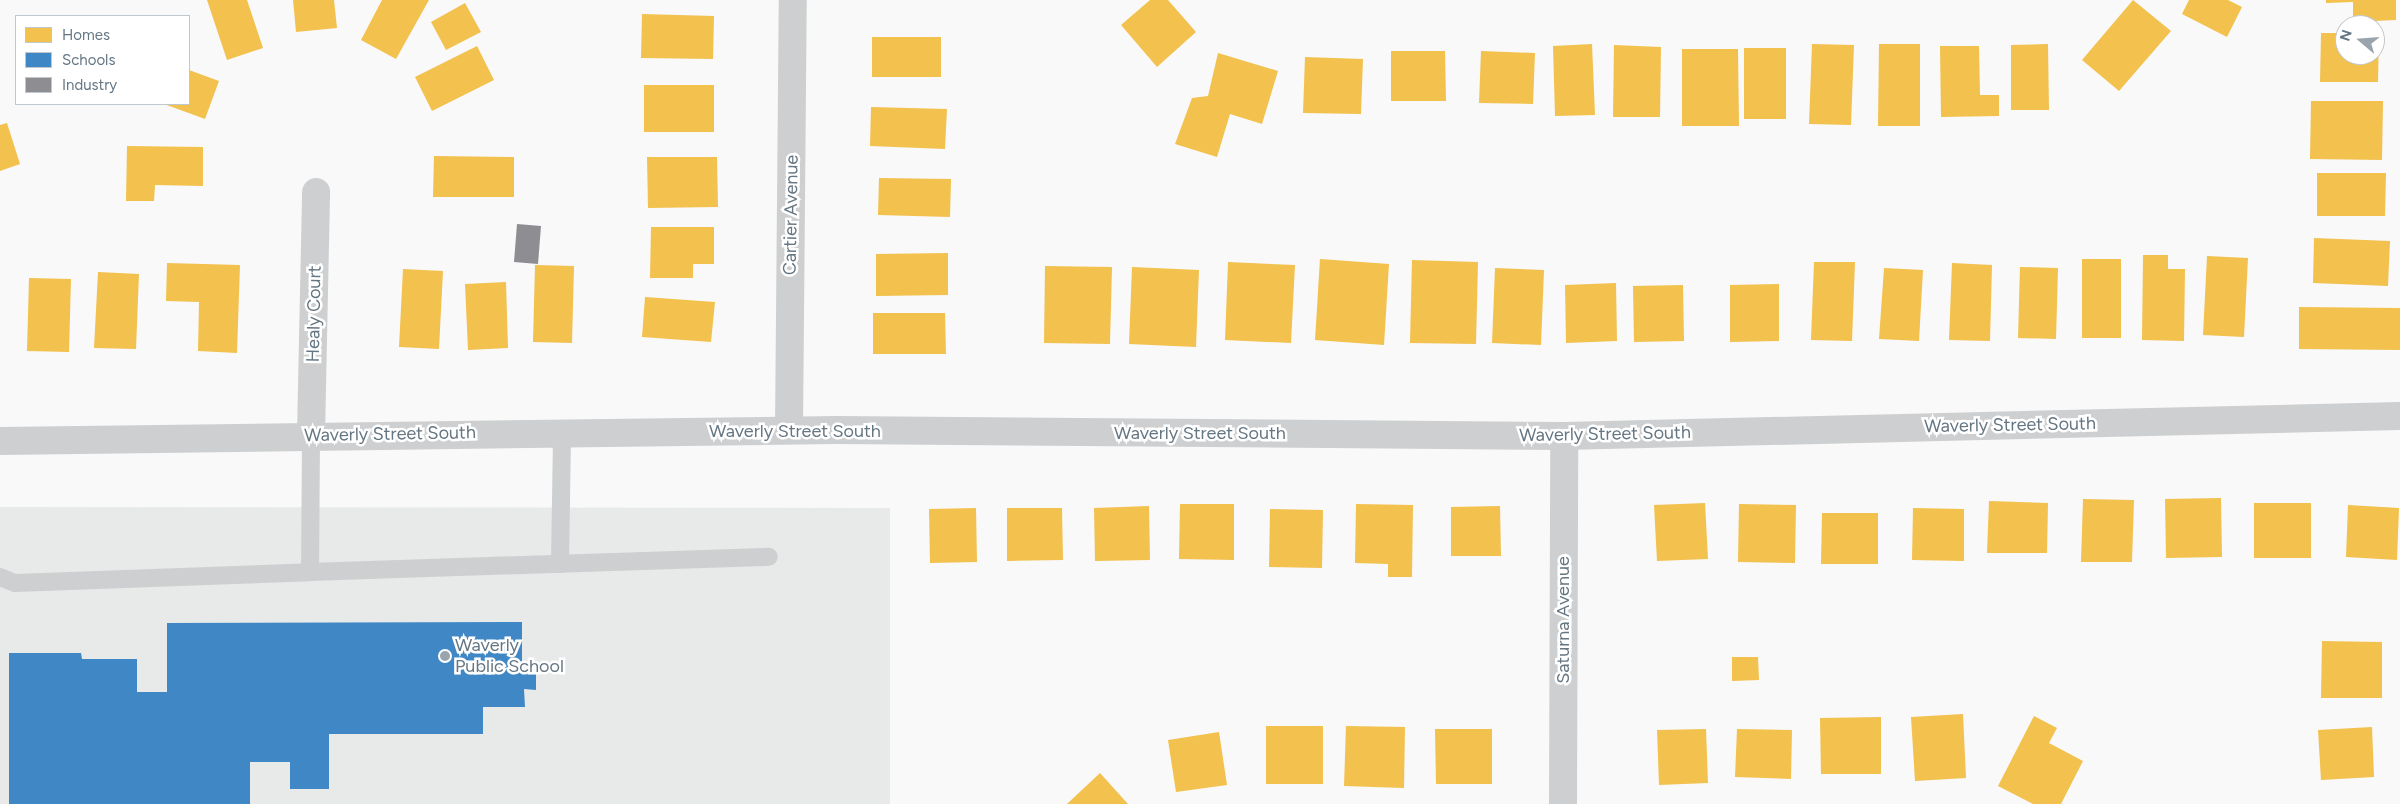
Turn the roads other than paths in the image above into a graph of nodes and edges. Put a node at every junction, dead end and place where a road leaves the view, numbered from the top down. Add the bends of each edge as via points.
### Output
1 (793, 0) edge
2 (316, 192) dead end
3 (2400, 416) edge
4 (789, 430) junction
5 (562, 432) junction
6 (311, 435) junction
7 (1564, 436) junction
8 (0, 441) edge
9 (769, 558) dead end
10 (560, 564) junction
11 (310, 572) junction
12 (0, 578) edge
13 (1563, 804) edge

1 - 4 street, Cartier Avenue
2 - 6 street, Healy Court
3 - 7 street, Waverly Street South
4 - 5 street, Waverly Street South
4 - 7 street, Waverly Street South
5 - 6 street, Waverly Street South
5 - 10 lane
6 - 8 street, Waverly Street South
6 - 11 lane
7 - 13 street, Saturna Avenue
9 - 10 lane
10 - 11 lane
11 - 12 lane via 15,583

